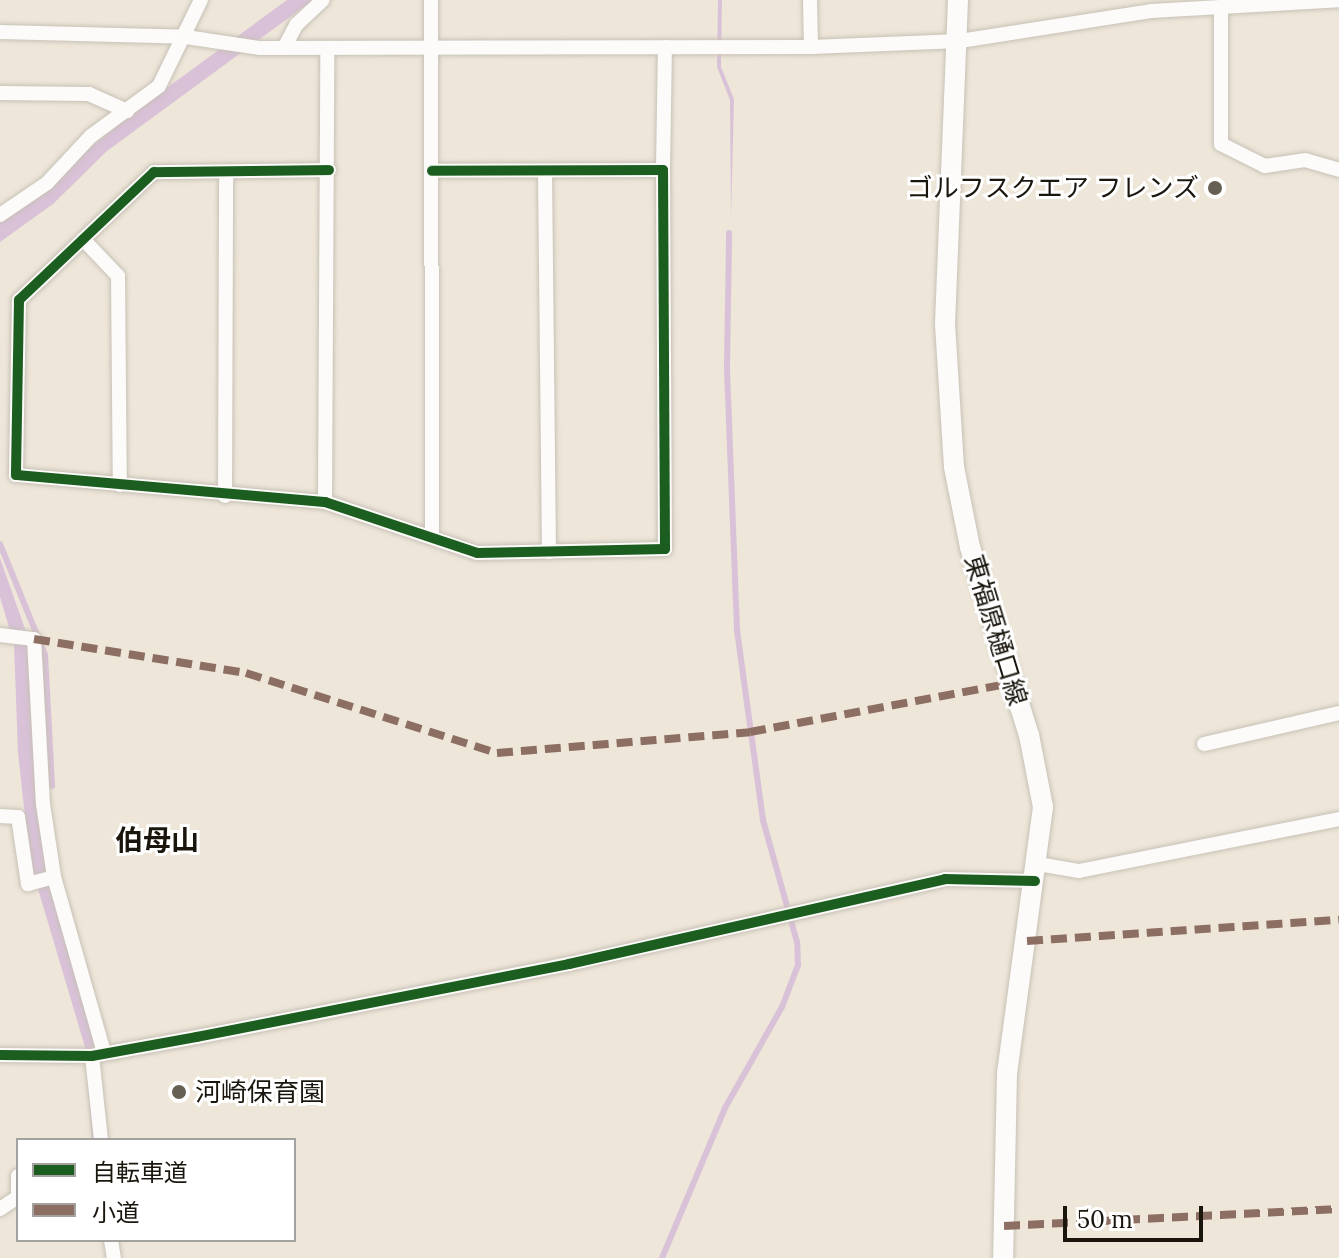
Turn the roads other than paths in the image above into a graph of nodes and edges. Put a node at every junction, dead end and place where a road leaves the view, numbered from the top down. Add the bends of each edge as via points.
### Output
1 (201, 0) edge
2 (323, 0) edge
3 (431, 0) edge
4 (810, 0) edge
5 (958, 0) edge
6 (1339, 0) edge
7 (1221, 7) junction
8 (0, 32) edge
9 (186, 37) junction
10 (960, 41) junction
11 (429, 47) junction
12 (665, 47) junction
13 (811, 47) junction
14 (284, 48) junction
15 (327, 49) junction
16 (0, 93) edge
17 (127, 111) junction
18 (329, 170) junction
19 (663, 170) junction
20 (1339, 170) edge
21 (432, 171) junction
22 (545, 171) junction
23 (226, 175) junction
24 (0, 215) edge
25 (83, 239) junction
26 (16, 363) junction
27 (0, 364) edge
28 (120, 485) junction
29 (225, 496) junction
30 (325, 502) junction
31 (432, 537) junction
32 (549, 552) junction
33 (0, 635) edge
34 (1339, 713) edge
35 (1204, 744) dead end
36 (0, 816) edge
37 (1339, 819) edge
38 (1037, 872) junction
39 (45, 879) junction
40 (98, 1054) junction
41 (0, 1055) edge
42 (101, 1138) edge
43 (16, 1196) edge
44 (0, 1209) edge
45 (1003, 1258) edge

1 - 9 street
2 - 14 street via 297,24
3 - 11 street
4 - 13 street
5 - 10 main road, 東福原樋口線
6 - 7 street
7 - 10 street via 1151,11
7 - 20 street via 1221,144 1265,166 1305,160
8 - 9 street
9 - 14 street
9 - 17 street via 159,86
10 - 13 street
10 - 38 main road, 東福原樋口線 via 945,324 954,467 990,623 1040,777
11 - 12 street
11 - 15 street
11 - 21 street
12 - 13 street
12 - 19 street
14 - 15 street
15 - 18 street
16 - 17 street via 89,94
17 - 24 street via 91,136 47,183
18 - 23 street
18 - 30 street
19 - 22 street
19 - 32 street via 665,549
21 - 22 street
21 - 31 street
22 - 32 street
23 - 25 street via 154,172
23 - 29 street
25 - 26 street via 19,300
25 - 28 street via 118,276
26 - 27 street
26 - 28 street via 16,475
28 - 29 street
29 - 30 street
30 - 31 street
31 - 32 street via 477,553
33 - 39 street via 34,639
34 - 35 street
36 - 39 street via 18,817 28,884
37 - 38 street via 1079,871
38 - 40 street via 945,879 569,964
38 - 45 main road, 東福原樋口線 via 1007,1073
39 - 40 street
40 - 41 street
40 - 42 street
43 - 44 street

